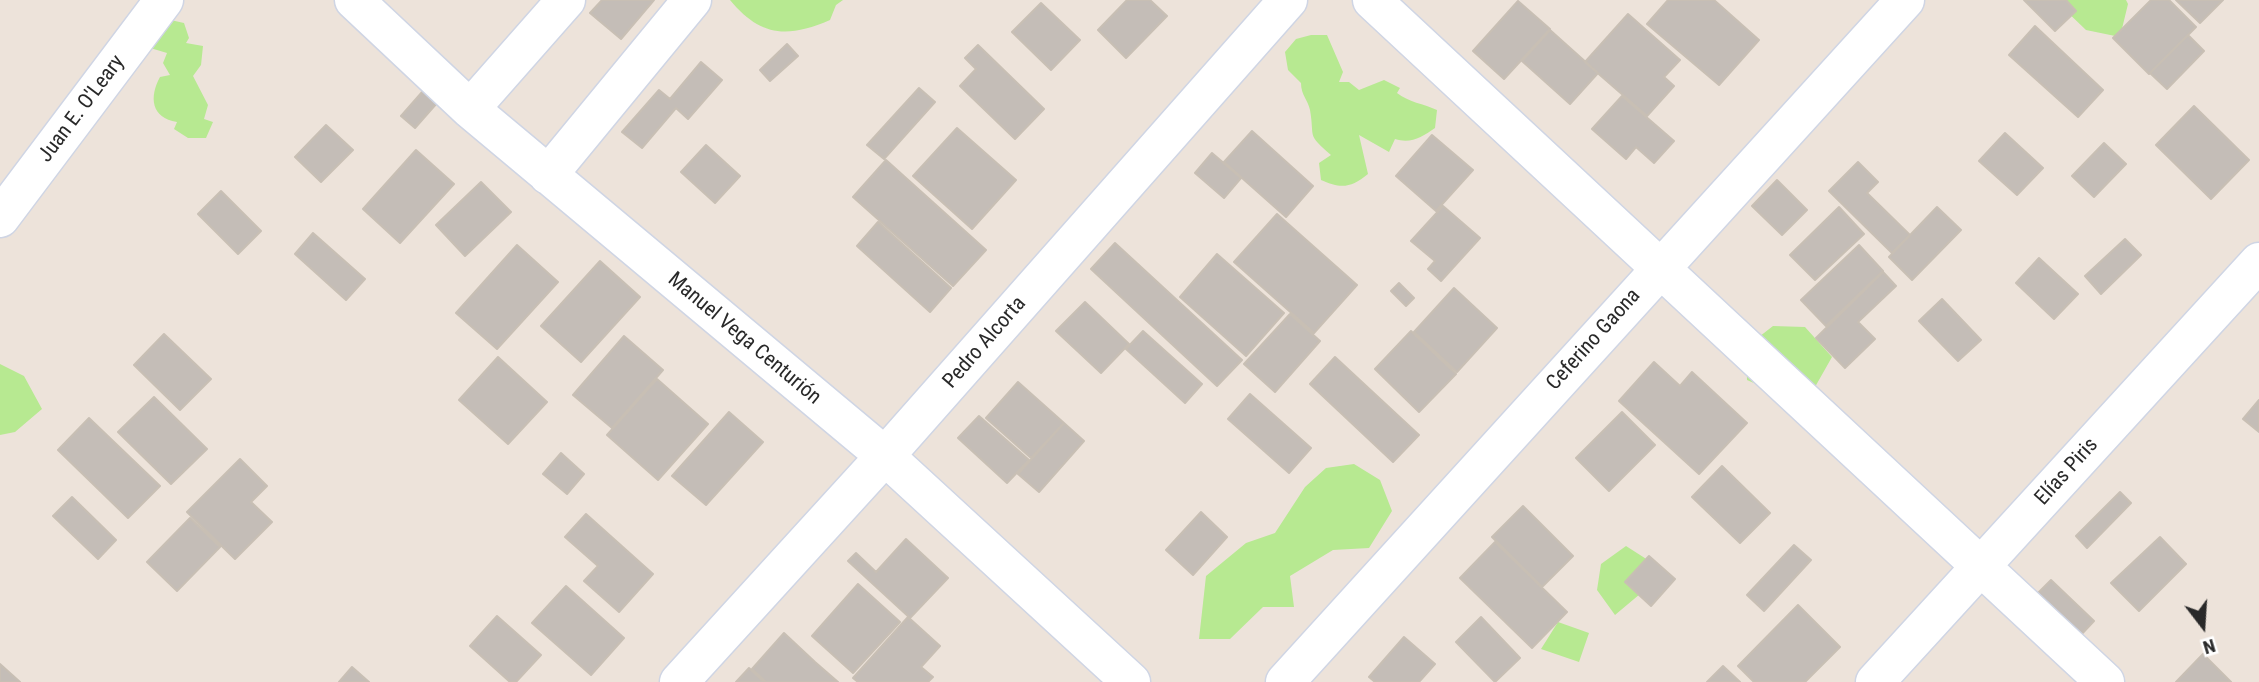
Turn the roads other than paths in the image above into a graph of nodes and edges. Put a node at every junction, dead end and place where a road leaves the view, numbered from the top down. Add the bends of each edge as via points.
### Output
1 (163, 0) edge
2 (354, 0) edge
3 (566, 0) edge
4 (692, 0) edge
5 (1288, 0) edge
6 (1372, 0) edge
7 (1905, 0) edge
8 (470, 109) junction
9 (548, 175) junction
10 (0, 218) edge
11 (2259, 262) edge
12 (1659, 268) junction
13 (885, 456) junction
14 (1980, 567) junction
15 (679, 682) edge
16 (1131, 682) edge
17 (1285, 682) edge
18 (1875, 682) edge
19 (2105, 682) edge

1 - 10 street, Juan E. O'Leary
2 - 8 street, Manuel Vega Centurión
3 - 8 street
4 - 9 street
5 - 13 street, Pedro Alcorta
6 - 12 street
7 - 12 street, Ceferino Gaona
8 - 9 street, Manuel Vega Centurión
9 - 13 street, Manuel Vega Centurión
11 - 14 street, Elías Piris
12 - 14 street
12 - 17 street, Ceferino Gaona
13 - 15 street, Pedro Alcorta
13 - 16 street, Manuel Vega Centurión
14 - 18 street, Elías Piris
14 - 19 street

